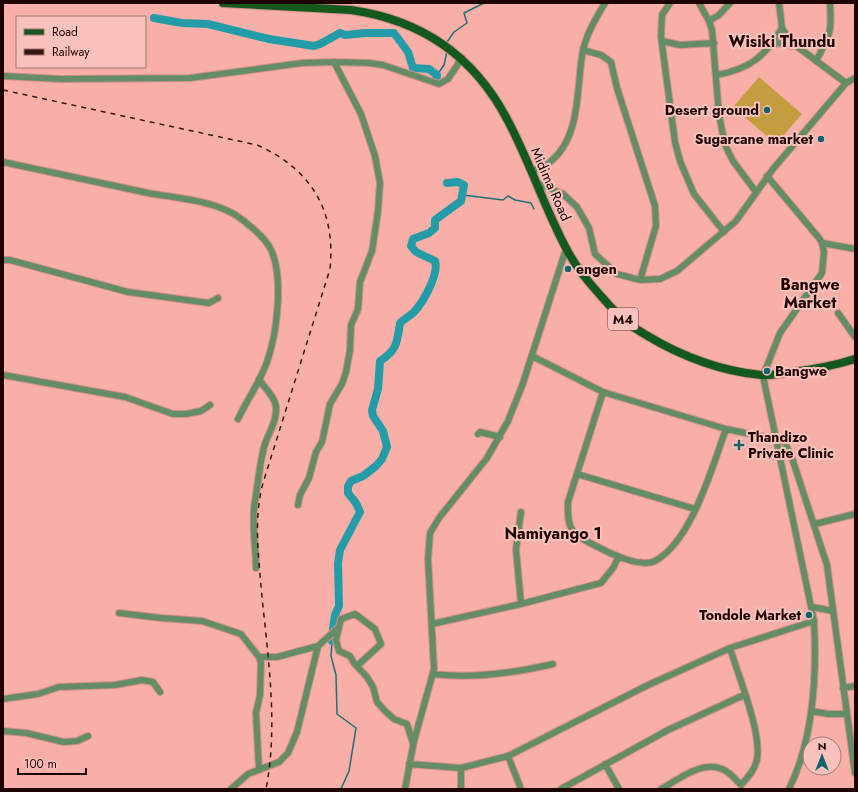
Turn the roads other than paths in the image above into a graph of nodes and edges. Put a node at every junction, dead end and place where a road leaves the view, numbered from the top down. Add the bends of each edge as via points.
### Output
1 (223, 3) edge
2 (605, 3) edge
3 (670, 3) edge
4 (699, 3) edge
5 (730, 3) edge
6 (779, 3) edge
7 (830, 3) edge
8 (710, 21) junction
9 (782, 28) junction
10 (662, 41) junction
11 (714, 43) junction
12 (770, 45) junction
13 (796, 47) junction
14 (583, 50) junction
15 (462, 58) junction
16 (816, 61) junction
17 (334, 62) junction
18 (3, 76) edge
19 (717, 76) junction
20 (855, 78) edge
21 (846, 83) junction
22 (3, 162) edge
23 (531, 172) junction
24 (767, 176) junction
25 (536, 183) junction
26 (756, 192) junction
27 (724, 232) junction
28 (822, 243) junction
29 (566, 249) junction
30 (855, 249) edge
31 (3, 260) edge
32 (640, 280) junction
33 (218, 298) dead end
34 (838, 313) dead end
35 (855, 337) edge
36 (532, 356) junction
37 (855, 359) edge
38 (3, 375) edge
39 (763, 376) junction
40 (259, 379) junction
41 (603, 392) junction
42 (210, 405) dead end
43 (238, 418) dead end
44 (726, 429) junction
45 (478, 434) dead end
46 (500, 437) junction
47 (775, 440) junction
48 (577, 474) junction
49 (298, 505) dead end
50 (696, 509) junction
51 (521, 512) dead end
52 (854, 515) edge
53 (815, 524) junction
54 (618, 558) junction
55 (256, 568) dead end
56 (521, 604) junction
57 (812, 607) junction
58 (833, 611) junction
59 (119, 613) dead end
60 (814, 620) junction
61 (432, 624) junction
62 (338, 628) junction
63 (318, 646) junction
64 (730, 648) junction
65 (259, 657) junction
66 (552, 664) dead end
67 (357, 666) junction
68 (433, 674) junction
69 (855, 686) edge
70 (843, 688) junction
71 (160, 692) dead end
72 (744, 695) junction
73 (3, 699) edge
74 (811, 711) junction
75 (846, 714) junction
76 (3, 731) edge
77 (88, 736) dead end
78 (413, 745) junction
79 (853, 747) edge
80 (508, 756) junction
81 (409, 764) junction
82 (605, 764) junction
83 (461, 768) junction
84 (258, 770) junction
85 (855, 774) edge
86 (740, 787) edge
87 (791, 788) edge
88 (231, 789) edge
89 (404, 789) edge
90 (461, 789) edge
91 (521, 789) edge
92 (561, 789) edge
93 (619, 789) edge
94 (661, 789) edge

1 - 15 main road, Midima Road / M4 via 368,12 424,32
2 - 14 street via 594,21
3 - 10 street via 662,14
4 - 8 street
5 - 8 street
6 - 9 street
7 - 16 street via 830,33
8 - 11 street
9 - 12 street
9 - 13 street
10 - 11 street via 680,45
10 - 27 street via 675,142 680,161 694,194
11 - 19 street
12 - 13 street via 782,43
12 - 19 street via 750,65
13 - 16 street
14 - 23 street via 573,120 567,143 548,163
14 - 32 street via 601,55 612,62 617,88 655,206 656,226
15 - 17 street via 448,79 439,84 369,62
15 - 23 main road, Midima Road / M4 via 494,95
16 - 21 street
17 - 18 street via 302,63 190,78 61,79
17 - 49 street via 361,114 375,156 380,184 378,211 372,251 360,282 358,309 351,325 346,372 330,404 322,442 316,452
19 - 26 street via 719,115 725,145 733,161
20 - 21 street
21 - 24 street
22 - 40 street via 201,202 228,211 252,228 268,246 276,266 278,294 276,320 267,362
23 - 25 main road, Midima Road / M4
24 - 26 street
24 - 28 street
25 - 29 main road, Midima Road / M4
25 - 32 street via 563,194 577,207 589,228 595,254 617,274
26 - 27 street via 742,213
27 - 32 street via 678,271 660,279
28 - 30 street
28 - 39 street via 822,272 780,333
29 - 36 street
29 - 39 main road, Midima Road / M4 via 584,278 626,322 672,350 691,358
31 - 33 street via 128,292 209,303
34 - 35 street
36 - 41 street
36 - 46 street via 516,404
37 - 39 main road, Midima Road / M4 via 822,369
38 - 42 street via 125,397 173,414 201,412
39 - 47 street
40 - 43 street
40 - 55 street via 273,398 276,413 273,428 265,444 254,504
41 - 44 street
41 - 48 street
44 - 47 street
44 - 50 street
45 - 46 street via 480,432
46 - 61 street via 487,458 439,518 430,534 428,554
47 - 53 street via 784,441
47 - 57 street
48 - 50 street
48 - 54 street via 567,519 574,535
50 - 54 street via 680,540 655,561
51 - 56 street via 516,550
52 - 53 street
53 - 58 street via 827,566
54 - 56 street via 601,583
56 - 61 street
57 - 58 street
57 - 60 street
58 - 70 street
59 - 65 street via 202,621 234,631 241,634
60 - 64 street
60 - 74 street via 815,658
61 - 68 street via 435,659
62 - 63 street
62 - 67 street via 339,651 350,656
62 - 67 street via 341,620 355,614 378,634 381,644
63 - 65 street via 277,657
63 - 84 street via 292,746 279,762
64 - 72 street
64 - 80 street via 646,686
65 - 84 street via 260,695 256,713
66 - 68 street via 516,672
67 - 78 street via 370,682 377,702 394,719 407,724
68 - 78 street
69 - 70 street
70 - 75 street
71 - 73 street via 153,682 142,680 115,685 56,688 38,694
72 - 82 street via 668,730
72 - 86 street via 757,734 758,746 754,770
74 - 75 street
74 - 87 street
75 - 79 street
76 - 77 street via 26,733 64,742 75,742
78 - 81 street
79 - 85 street
80 - 83 street
80 - 91 street
81 - 83 street
81 - 89 street
82 - 92 street
82 - 93 street
83 - 90 street
84 - 88 street via 248,774
86 - 94 street via 728,772 721,768 707,767

